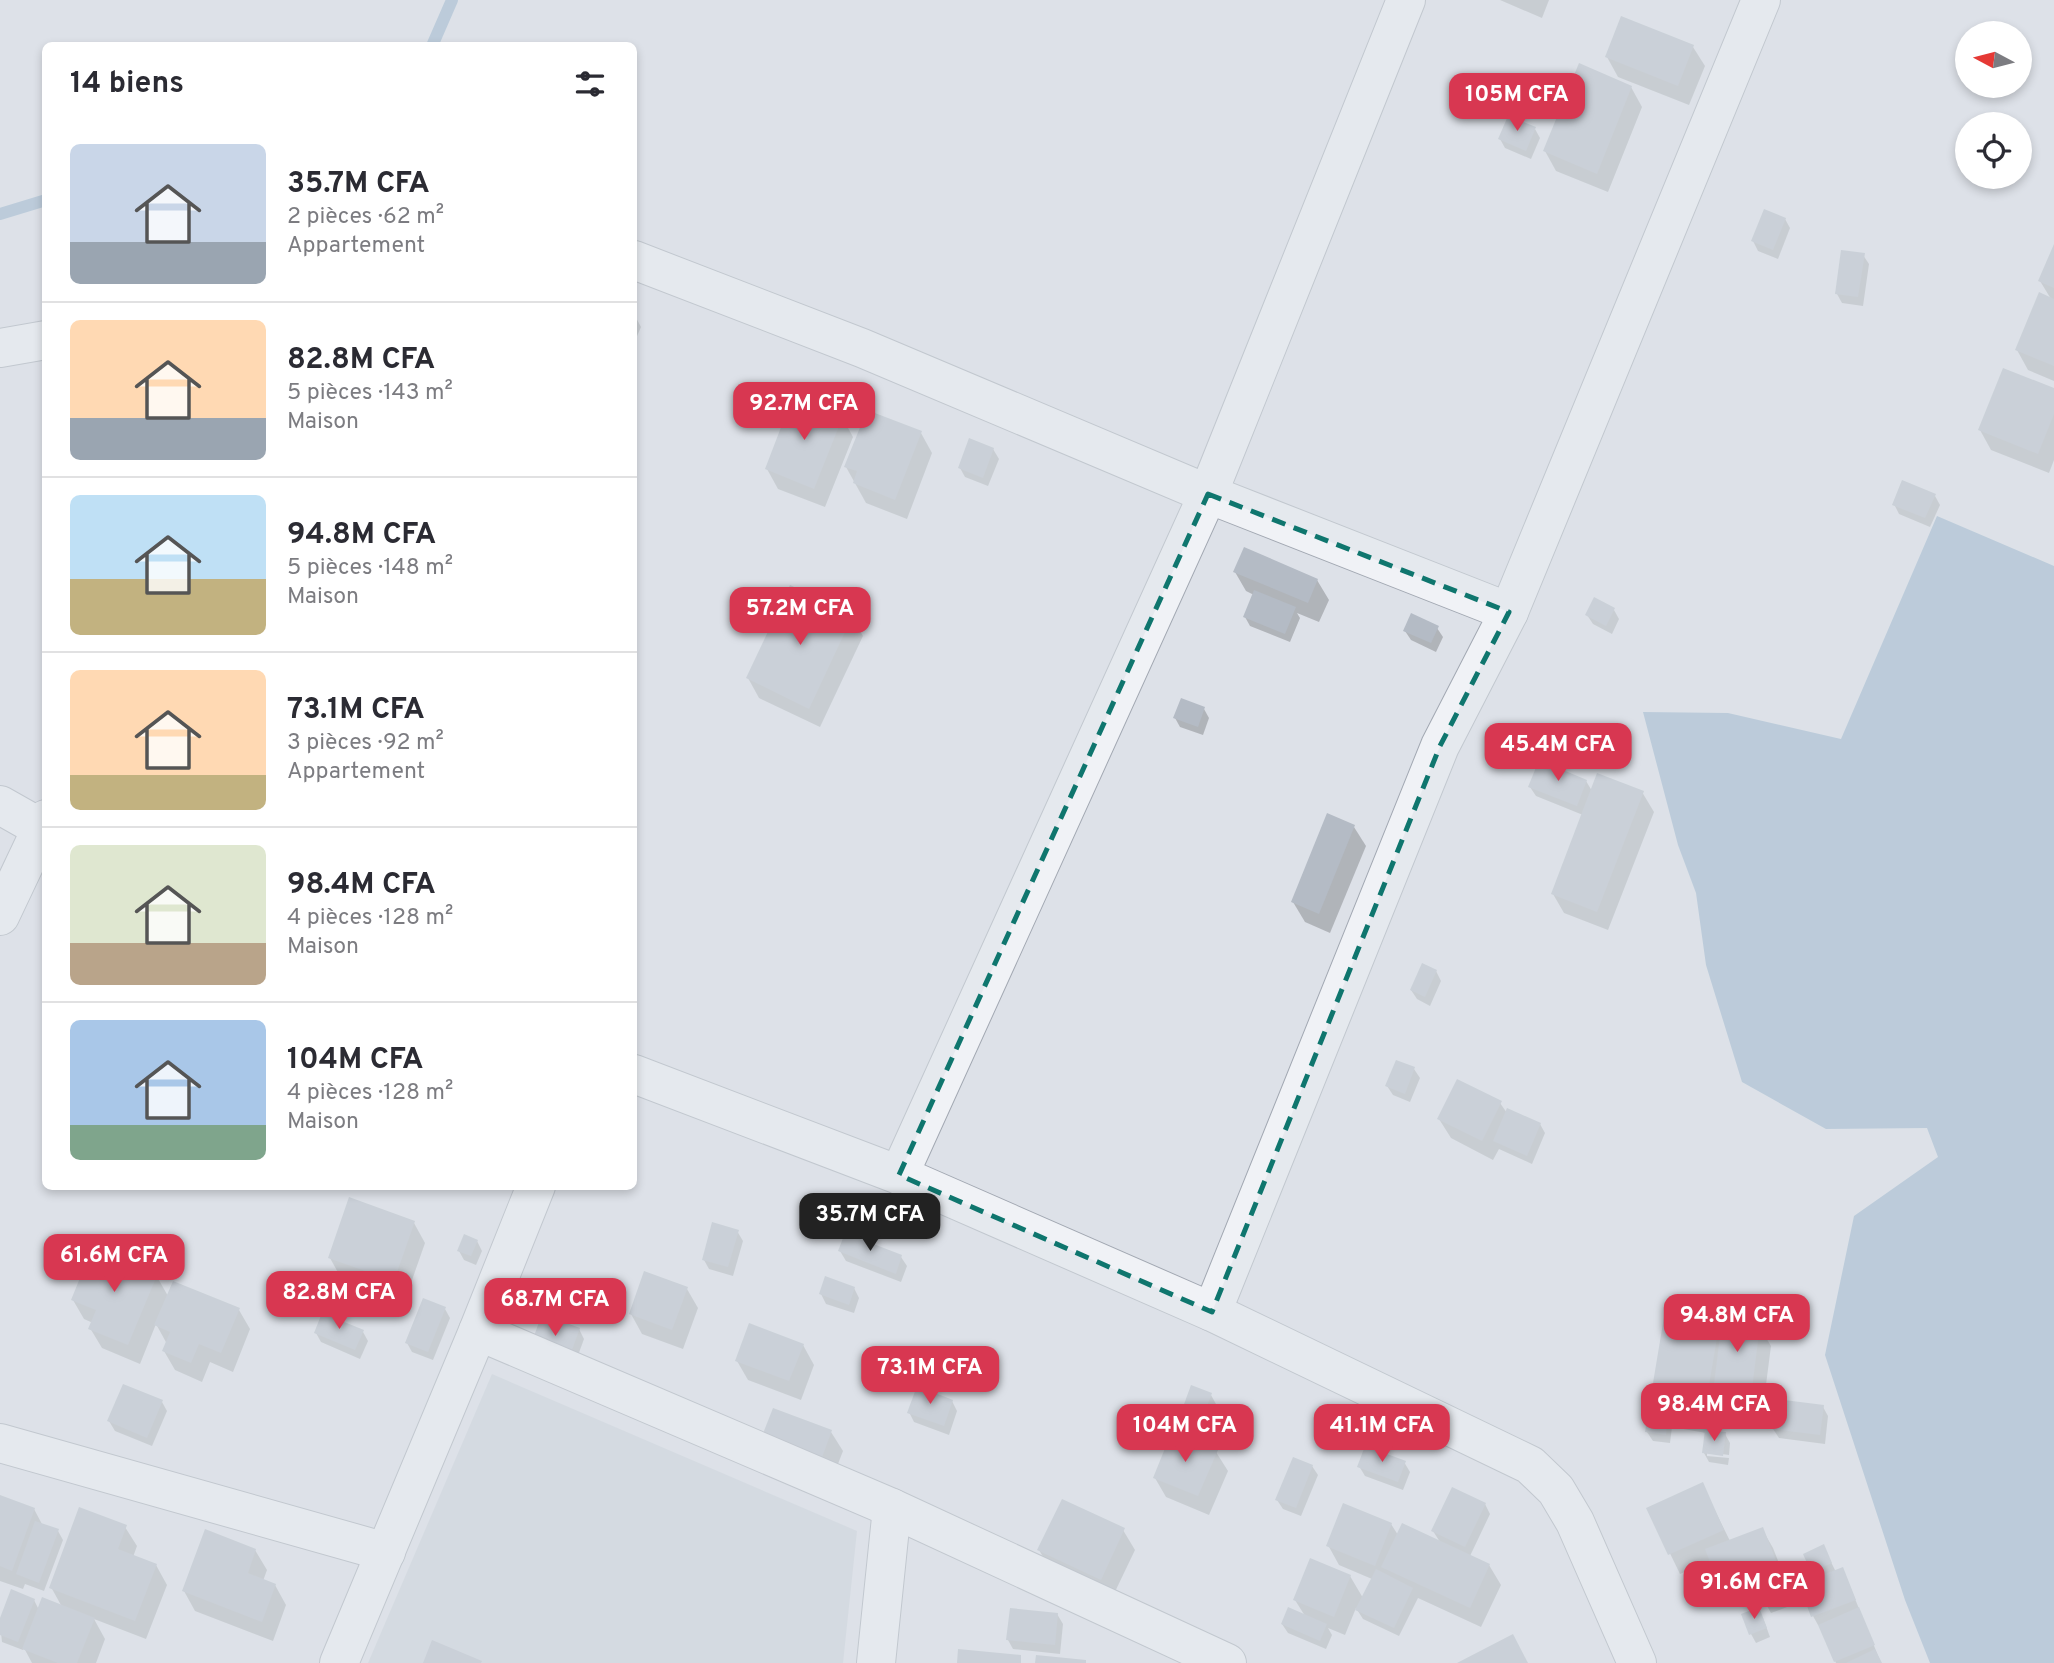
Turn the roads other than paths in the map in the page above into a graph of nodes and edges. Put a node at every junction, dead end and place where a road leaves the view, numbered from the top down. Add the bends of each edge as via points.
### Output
1 (1406, 0) edge
2 (1761, 0) edge
3 (637, 261) edge
4 (42, 341) edge
5 (0, 348) edge
6 (1208, 494) junction
7 (1509, 612) junction
8 (0, 805) edge
9 (42, 825) edge
10 (42, 830) edge
11 (0, 916) edge
12 (637, 1075) edge
13 (899, 1175) junction
14 (534, 1190) edge
15 (1212, 1312) junction
16 (478, 1331) junction
17 (0, 1443) edge
18 (892, 1508) junction
19 (386, 1552) junction
20 (1190, 1655) edge
21 (339, 1663) edge
22 (876, 1663) edge
23 (1227, 1663) edge
24 (1637, 1663) edge

1 - 6 street
2 - 7 street
3 - 6 street via 862,348
4 - 5 street
6 - 7 street
6 - 13 street
7 - 15 street via 1440,746
8 - 9 street
10 - 11 street
12 - 13 street
13 - 15 street
14 - 16 street
15 - 24 street via 1530,1465 1556,1490 1575,1522
16 - 18 street
16 - 19 street
17 - 19 street
18 - 20 street
18 - 22 street
19 - 21 street
20 - 23 street

